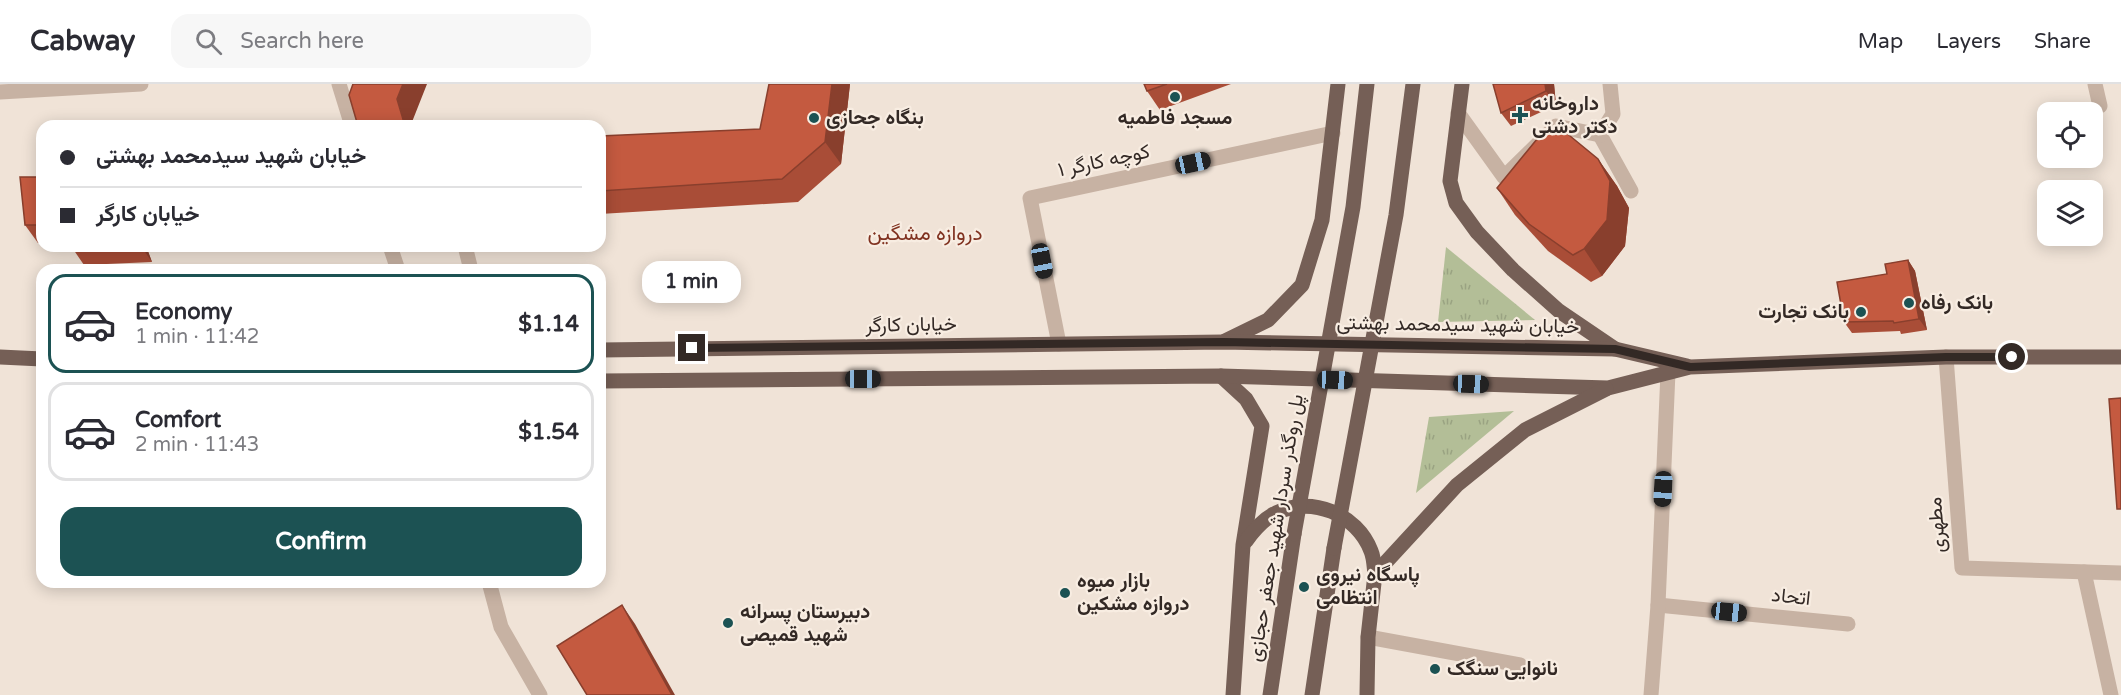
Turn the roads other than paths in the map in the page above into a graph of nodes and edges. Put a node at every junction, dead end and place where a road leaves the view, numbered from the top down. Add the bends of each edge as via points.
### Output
1 (141, 84) edge
2 (339, 84) edge
3 (1338, 84) edge
4 (1367, 84) edge
5 (1413, 84) edge
6 (1461, 84) edge
7 (1610, 84) edge
8 (2096, 84) edge
9 (58, 86) edge
10 (0, 92) edge
11 (2099, 102) edge
12 (1458, 113) junction
13 (350, 120) edge
14 (1333, 133) junction
15 (1600, 135) junction
16 (1631, 191) dead end
17 (1223, 342) junction
18 (1059, 344) junction
19 (1615, 349) junction
20 (606, 350) edge
21 (0, 357) edge
22 (1946, 357) junction
23 (2121, 357) edge
24 (36, 358) edge
25 (1690, 367) junction
26 (1668, 372) junction
27 (1221, 376) junction
28 (606, 381) edge
29 (1608, 388) junction
30 (1244, 545) junction
31 (2084, 572) junction
32 (2121, 573) edge
33 (1375, 574) junction
34 (491, 588) edge
35 (1658, 605) junction
36 (1848, 624) dead end
37 (1368, 637) junction
38 (1520, 664) dead end
39 (540, 695) edge
40 (1233, 695) edge
41 (1270, 695) edge
42 (1312, 695) edge
43 (1367, 695) edge
44 (1651, 695) edge
45 (2112, 695) edge

1 - 9 street
2 - 13 street
3 - 14 main road
4 - 41 main road, پل روگذر سردار شهید جعفر حجازی, bridge via 1353,207 1294,534
5 - 42 main road, bridge via 1396,214 1334,548
6 - 12 main road
7 - 15 street via 1613,114
8 - 11 street
9 - 10 street
12 - 15 street via 1504,177 1556,126
12 - 19 main road via 1450,181 1456,203 1513,270 1559,311
14 - 17 main road via 1322,220 1302,285 1268,320
14 - 18 street, کوچه کارگر ۱ via 1030,198
15 - 16 street
17 - 18 main road, خیابان کارگر
17 - 19 main road, خیابان شهید سیدمحمد بهشتی
18 - 20 main road, خیابان کارگر
19 - 25 main road, خیابان شهید سیدمحمد بهشتی
21 - 24 main road
22 - 23 main road, خیابان شهید سیدمحمد بهشتی
22 - 25 main road, خیابان شهید سیدمحمد بهشتی
22 - 31 street, مطهری via 1962,568
25 - 26 main road, خیابان شهید سیدمحمد بهشتی
26 - 29 main road, خیابان شهید سیدمحمد بهشتی
26 - 35 street
27 - 28 main road
27 - 29 main road, خیابان شهید سیدمحمد بهشتی
27 - 30 main road via 1246,399 1262,426
29 - 33 main road via 1525,430 1457,485
30 - 33 main road via 1257,526 1276,513 1298,506 1321,507 1342,516 1359,531 1371,551
30 - 40 main road
31 - 32 street, مطهری
31 - 45 street
33 - 37 main road
34 - 39 street via 501,627
35 - 36 street, اتحاد
35 - 44 street
37 - 38 street
37 - 43 main road

